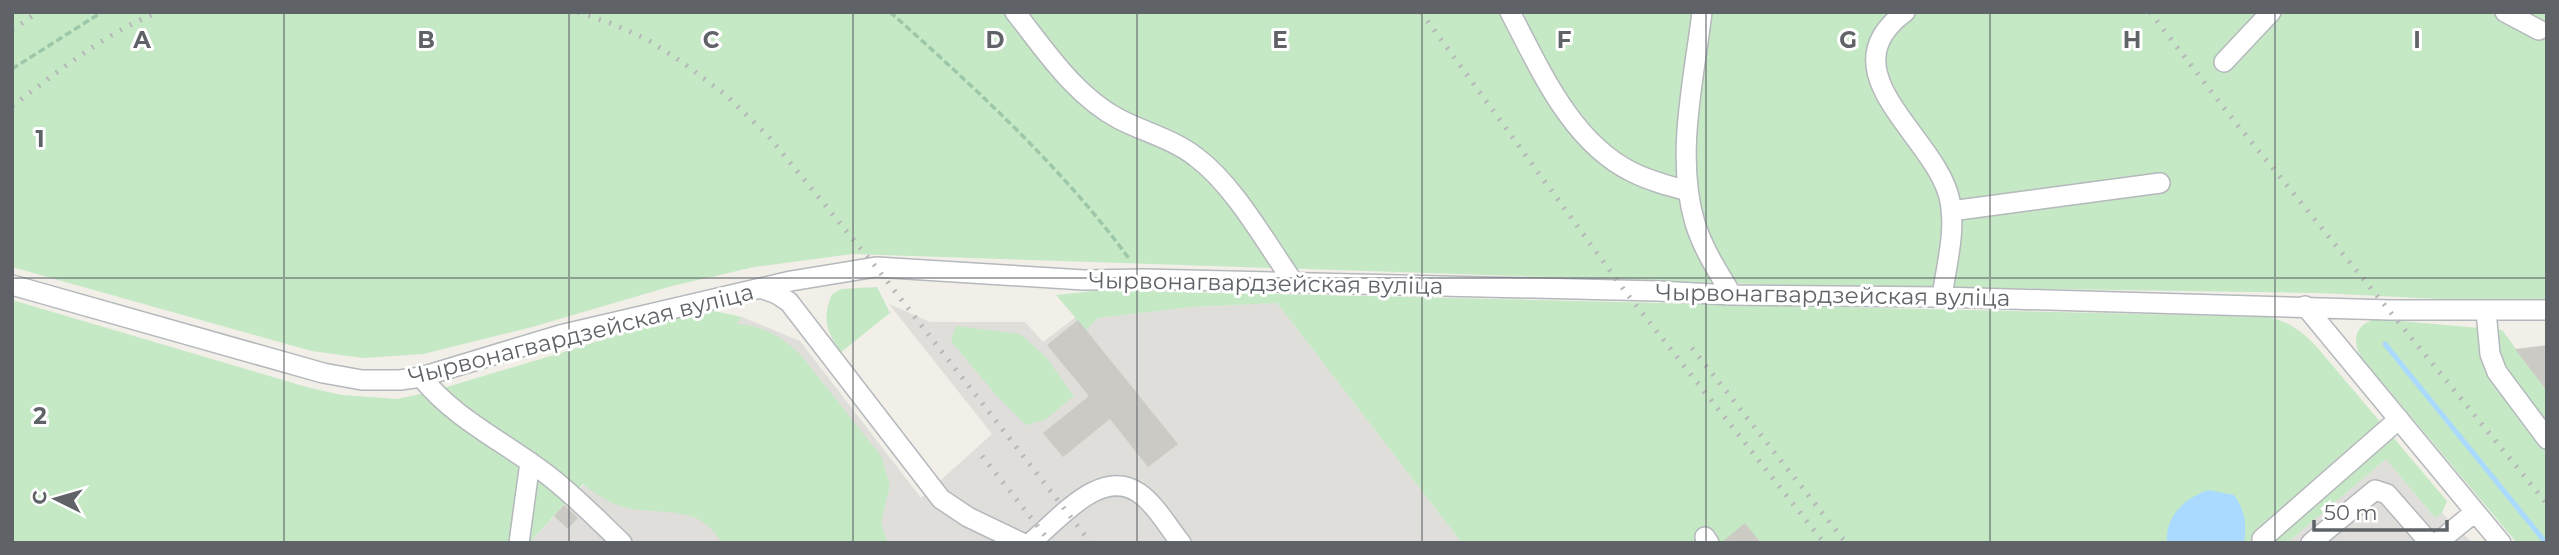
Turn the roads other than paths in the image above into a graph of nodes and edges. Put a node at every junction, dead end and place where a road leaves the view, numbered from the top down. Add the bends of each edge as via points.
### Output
1 (1015, 12) edge
2 (1510, 12) edge
3 (1702, 12) edge
4 (1905, 12) edge
5 (2271, 12) edge
6 (2505, 12) edge
7 (2526, 12) edge
8 (2543, 34) edge
9 (2224, 62) dead end
10 (2160, 183) dead end
11 (1689, 191) junction
12 (1951, 211) junction
13 (1294, 283) junction
14 (12, 285) edge
15 (760, 288) junction
16 (1732, 295) junction
17 (1942, 297) junction
18 (2305, 306) junction
19 (2547, 310) edge
20 (2486, 311) junction
21 (421, 377) junction
22 (2399, 419) junction
23 (2547, 439) edge
24 (530, 462) junction
25 (2475, 512) junction
26 (2262, 539) dead end
27 (519, 543) edge
28 (622, 543) edge
29 (1022, 543) edge
30 (1030, 543) edge
31 (1181, 543) edge
32 (2311, 543) edge
33 (2431, 543) edge
34 (2437, 543) edge
35 (2501, 543) edge

1 - 13 street via 1059,68 1096,104 1184,150 1213,172
2 - 11 street via 1566,114 1585,134 1630,171
3 - 11 street via 1687,148
4 - 12 street via 1877,46 1878,80 1944,179
5 - 9 street
6 - 8 street
7 - 8 street
10 - 12 street
11 - 16 street via 1702,242
12 - 17 street
13 - 15 street, Чырвонагвардзейская вуліца via 1084,280 876,267
13 - 16 street, Чырвонагвардзейская вуліца
14 - 21 street, Чырвонагвардзейская вуліца via 343,377 381,381
15 - 21 street, Чырвонагвардзейская вуліца via 560,335
15 - 29 street via 789,302 941,499
16 - 17 street, Чырвонагвардзейская вуліца
17 - 18 street, Чырвонагвардзейская вуліца
18 - 20 street, Чырвонагвардзейская вуліца
18 - 22 street
19 - 20 street, Чырвонагвардзейская вуліца
20 - 23 street via 2490,354 2497,372
21 - 24 street via 451,409
22 - 25 street
22 - 26 street
24 - 27 street
24 - 28 street via 573,495
25 - 34 street
25 - 35 street
30 - 31 street via 1085,496 1105,486 1138,492
32 - 33 street via 2375,490 2387,494

